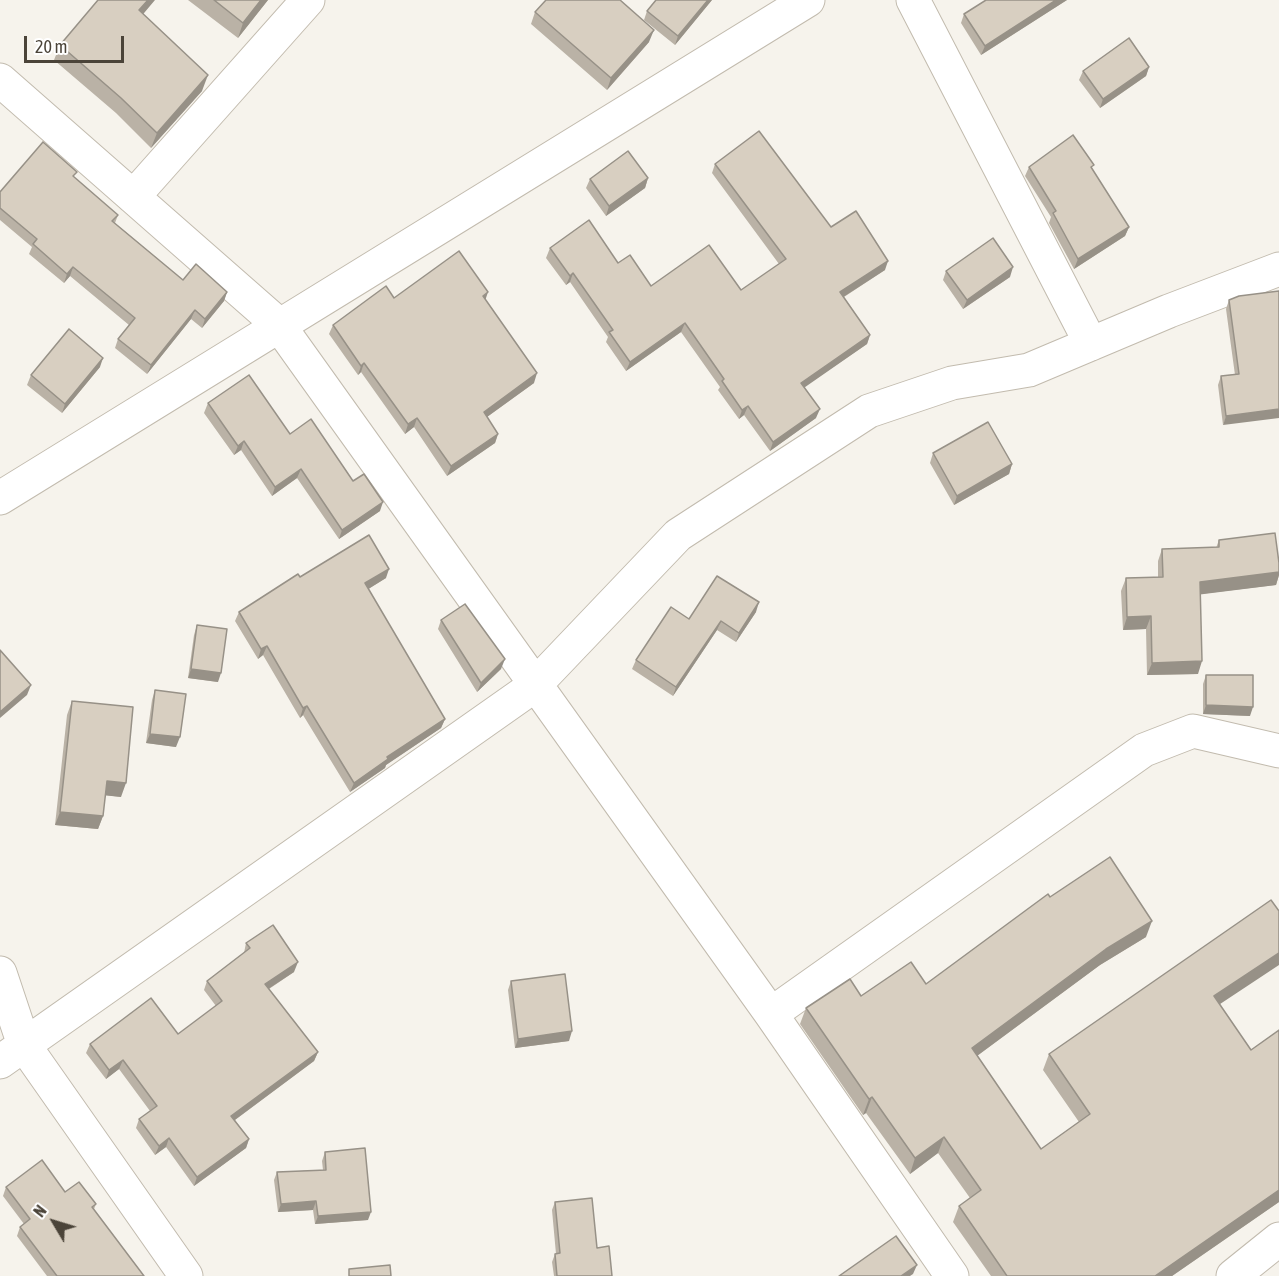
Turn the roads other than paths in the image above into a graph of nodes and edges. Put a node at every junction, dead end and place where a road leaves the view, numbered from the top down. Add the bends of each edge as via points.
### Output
1 (308, 0) edge
2 (808, 0) edge
3 (913, 0) edge
4 (0, 80) edge
5 (133, 197) junction
6 (1279, 269) edge
7 (278, 324) junction
8 (1091, 344) junction
9 (0, 498) edge
10 (534, 686) junction
11 (1279, 751) edge
12 (0, 973) edge
13 (771, 1014) junction
14 (12, 1054) edge
15 (1279, 1239) edge
16 (186, 1276) edge
17 (952, 1276) edge
18 (1233, 1276) edge

1 - 5 street
2 - 7 street
3 - 8 street
4 - 5 street
5 - 7 street
6 - 8 street
7 - 9 street
7 - 10 street
8 - 10 street via 1029,369 952,383 869,411 678,535
10 - 13 street
10 - 14 street
11 - 13 street via 1193,731 1144,750
12 - 14 street
13 - 17 street
14 - 16 street
15 - 18 street

